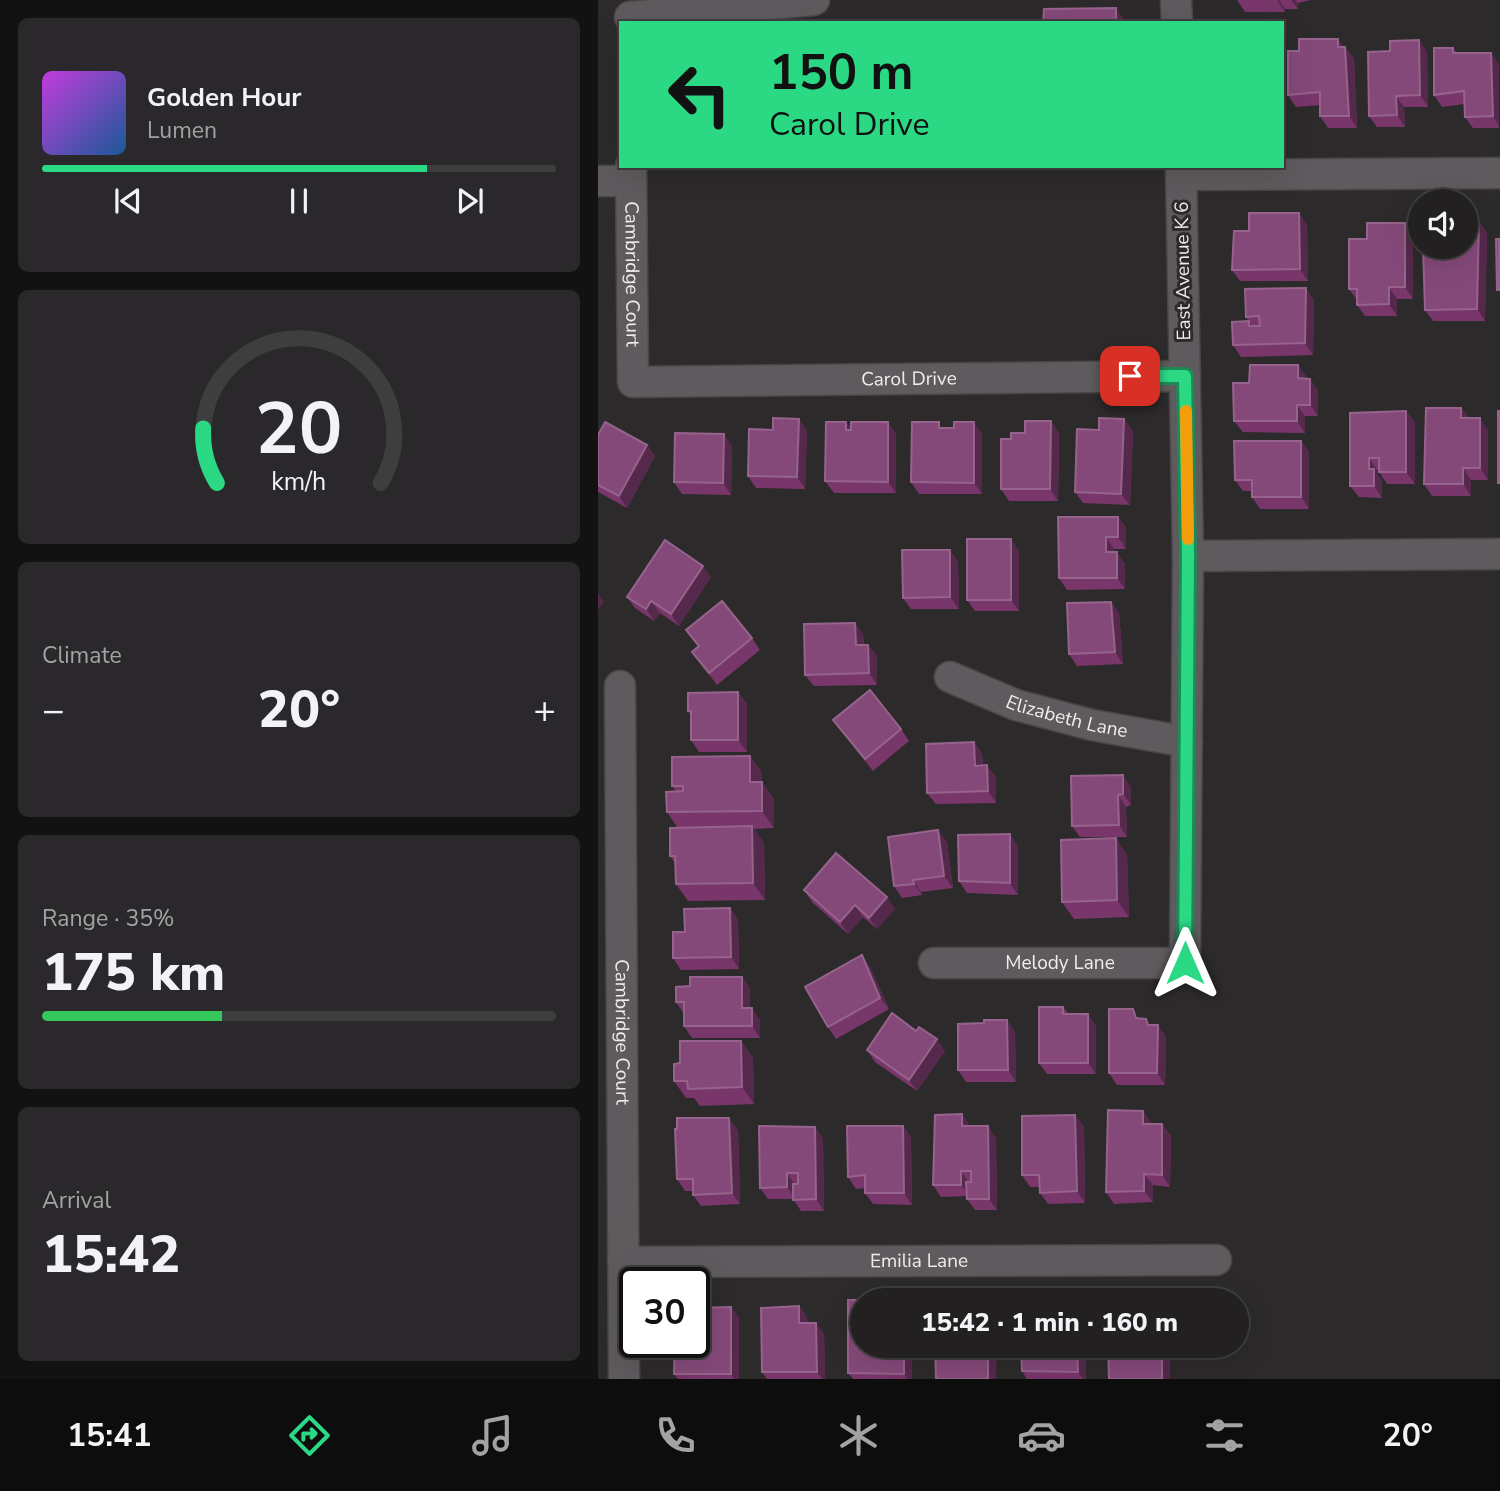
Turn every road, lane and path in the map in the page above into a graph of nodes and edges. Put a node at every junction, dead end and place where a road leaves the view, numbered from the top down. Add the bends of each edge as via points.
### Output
1 (814, 0) edge
2 (1176, 0) edge
3 (630, 13) edge
4 (1177, 21) edge
5 (1181, 171) edge
6 (1499, 173) edge
7 (631, 174) edge
8 (598, 181) edge
9 (1185, 376) junction
10 (633, 382) joint
11 (1499, 554) edge
12 (1188, 556) junction
13 (950, 677) dead end
14 (620, 686) dead end
15 (1187, 742) junction
16 (934, 963) dead end
17 (1185, 963) joint
18 (610, 970) edge
19 (1216, 1260) dead end
20 (623, 1262) junction
21 (624, 1379) edge

1 - 3 street
2 - 4 street
5 - 6 street
5 - 9 street, East Avenue K 6
7 - 8 street
7 - 10 street, Cambridge Court
9 - 10 street, Carol Drive
9 - 12 street, East Avenue K 6
11 - 12 street
12 - 15 street, East Avenue K 6
13 - 15 street, Elizabeth Lane via 1016,705 1067,719
14 - 18 street, Cambridge Court
15 - 17 street, East Avenue K 6
16 - 17 street, Melody Lane
18 - 20 street, Cambridge Court
19 - 20 street, Emilia Lane
20 - 21 street, Cambridge Court

